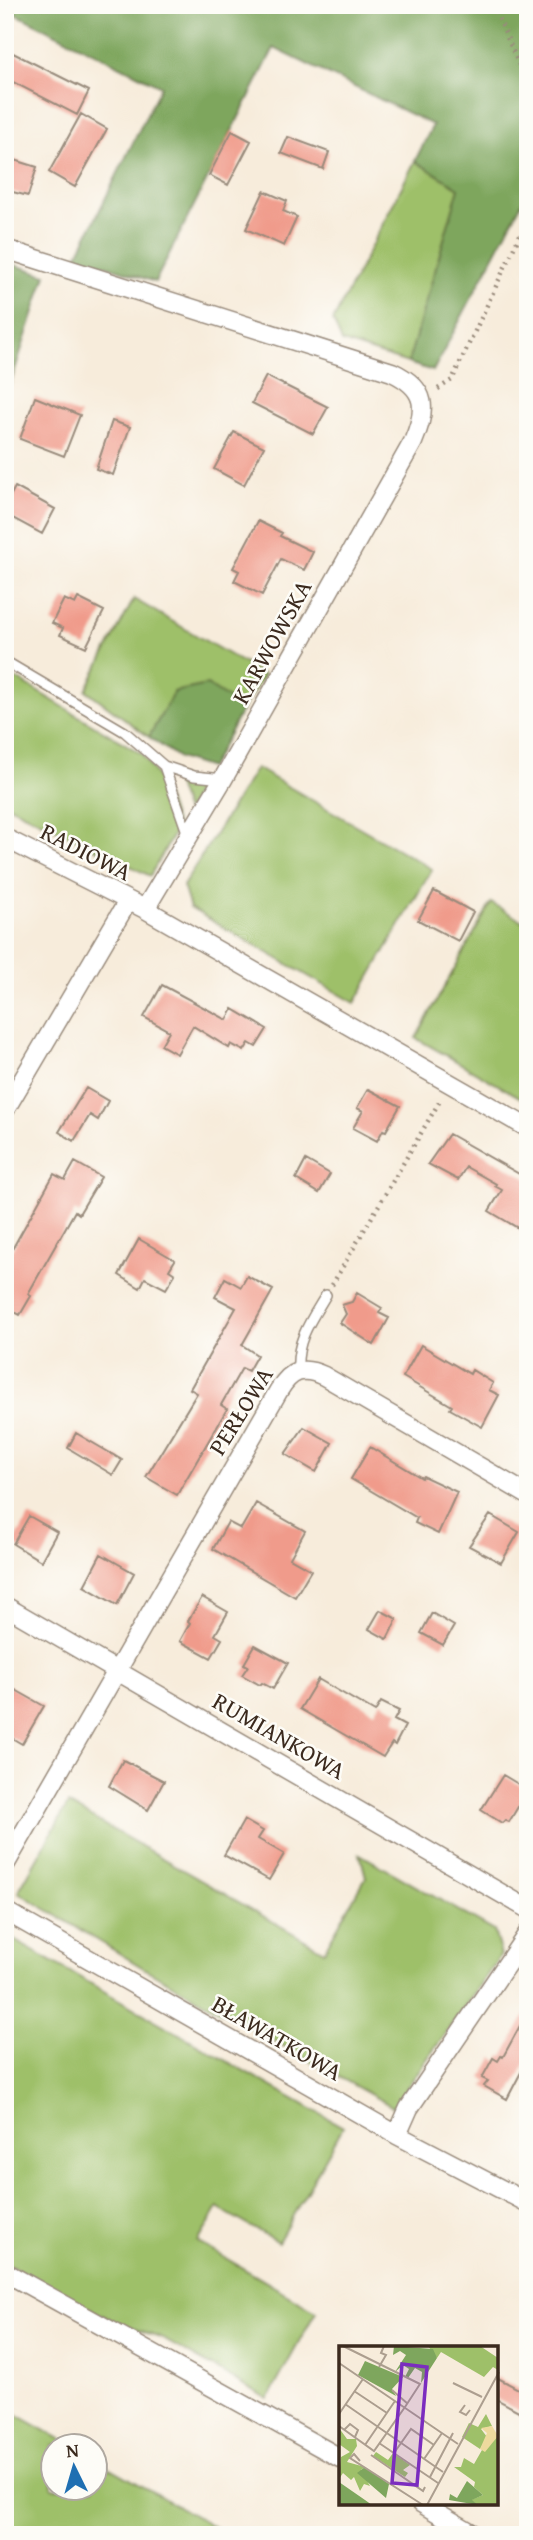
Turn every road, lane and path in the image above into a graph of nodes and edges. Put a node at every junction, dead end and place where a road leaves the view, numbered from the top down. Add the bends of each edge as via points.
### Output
1 (496, 5) edge
2 (528, 86) edge
3 (528, 218) edge
4 (5, 249) edge
5 (422, 398) junction
6 (5, 661) edge
7 (164, 766) junction
8 (223, 779) junction
9 (188, 836) junction
10 (5, 838) edge
11 (128, 901) junction
12 (145, 909) junction
13 (450, 1083) junction
14 (5, 1110) edge
15 (528, 1128) edge
16 (326, 1295) joint
17 (298, 1370) junction
18 (528, 1494) edge
19 (5, 1606) edge
20 (119, 1671) junction
21 (5, 1865) edge
22 (528, 1909) edge
23 (5, 1911) edge
24 (528, 1933) edge
25 (397, 2135) junction
26 (528, 2203) edge
27 (5, 2272) edge
28 (339, 2457) edge
29 (424, 2505) edge
30 (475, 2535) edge

1 - 2 path
3 - 5 path via 452,380
4 - 5 street via 392,372 407,379
5 - 8 street, KARWOWSKA via 413,442
6 - 7 lane via 125,732
7 - 8 lane
7 - 9 lane
8 - 9 street, KARWOWSKA
9 - 12 street, KARWOWSKA
10 - 11 street, RADIOWA
11 - 12 street, RADIOWA
11 - 14 street
12 - 13 street
13 - 15 street
13 - 16 path
16 - 17 lane via 301,1336
17 - 18 street, PERŁOWA via 324,1376
17 - 20 street, PERŁOWA via 279,1390
19 - 20 street, RUMIANKOWA
20 - 21 street, PERŁOWA
20 - 22 street, RUMIANKOWA
23 - 25 street, BŁAWATKOWA
24 - 25 street via 409,2108
25 - 26 street, BŁAWATKOWA
27 - 28 street
29 - 30 street

